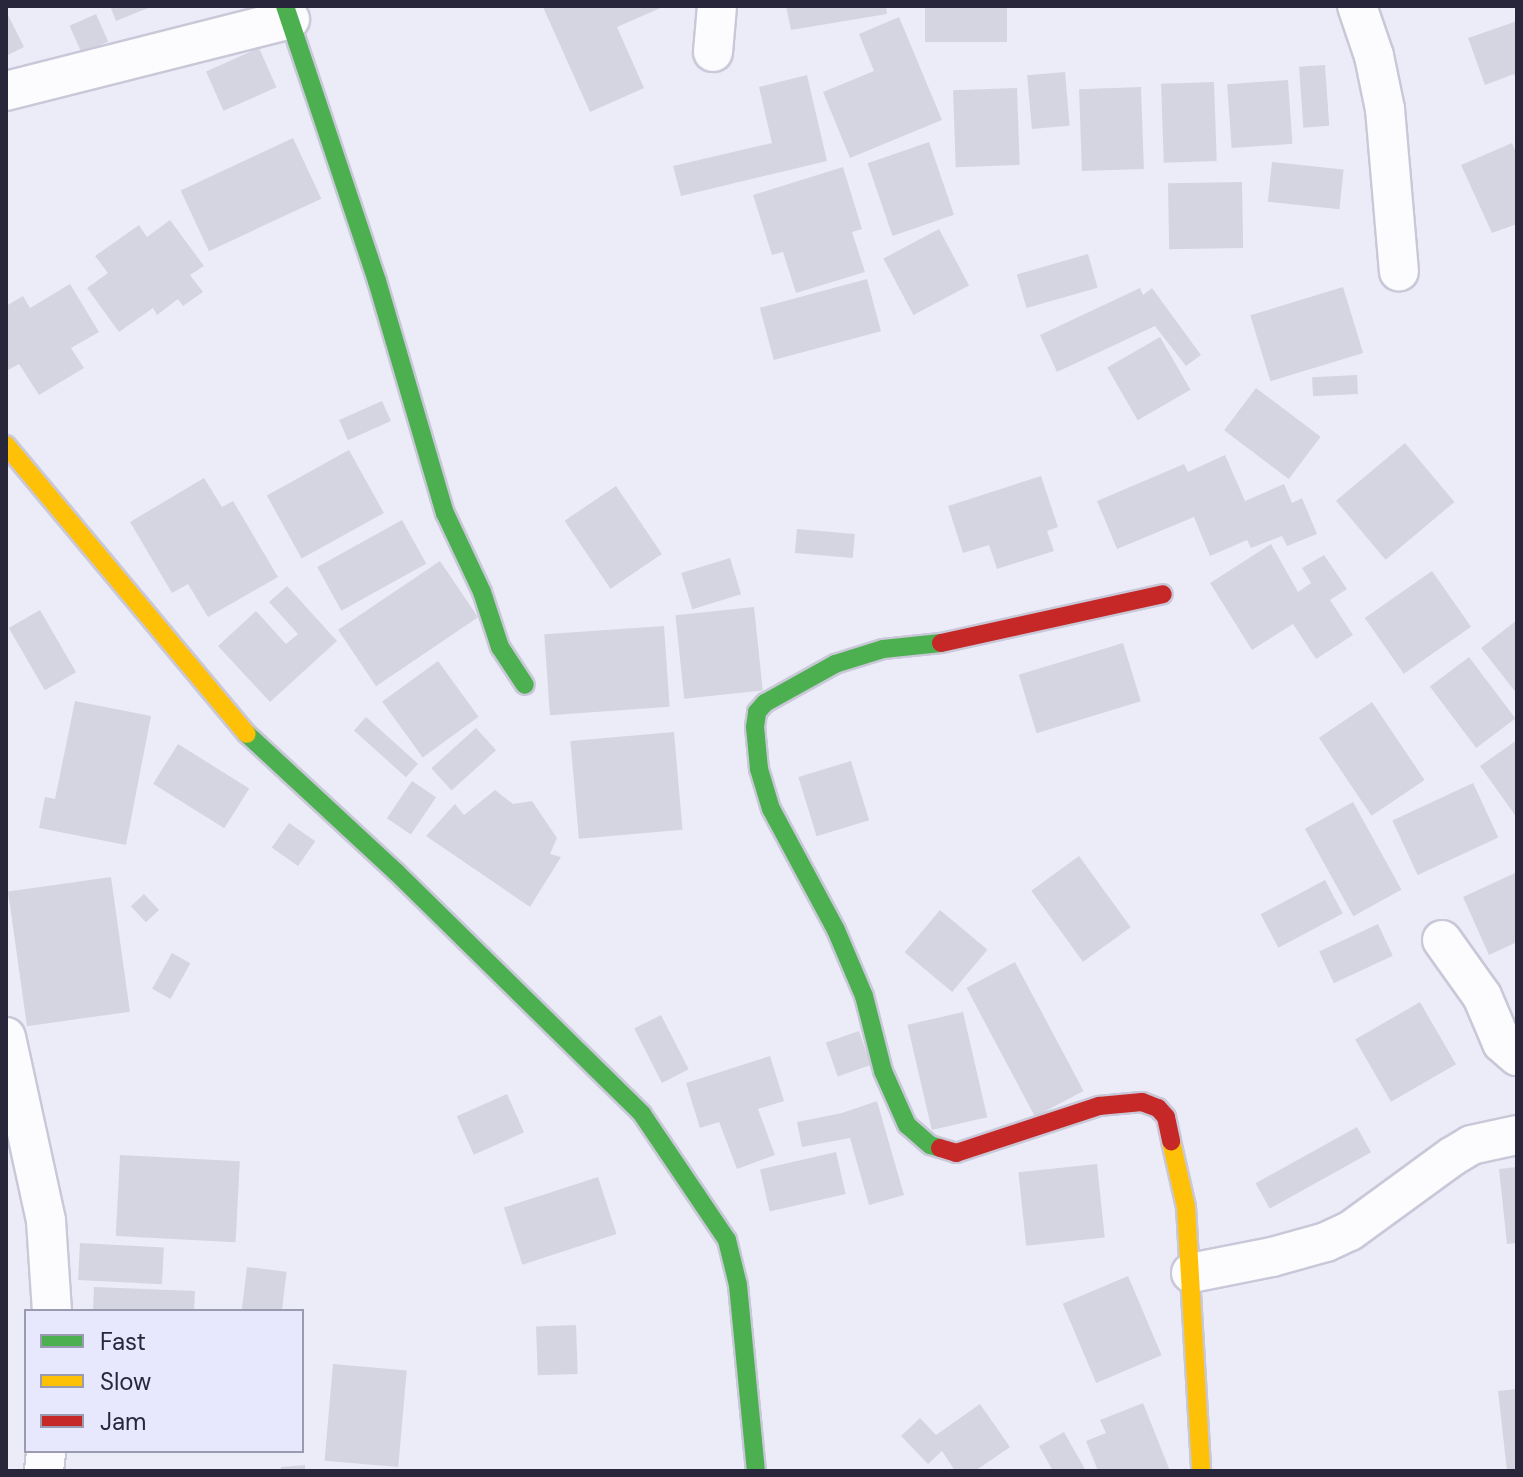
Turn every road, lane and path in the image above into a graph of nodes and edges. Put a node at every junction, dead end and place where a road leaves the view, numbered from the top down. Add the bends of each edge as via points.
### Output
1 (717, 6) edge
2 (1357, 6) edge
3 (288, 12) edge
4 (713, 52) dead end
5 (6, 91) edge
6 (1399, 271) dead end
7 (6, 445) edge
8 (1163, 594) dead end
9 (525, 685) dead end
10 (1442, 940) dead end
11 (6, 1037) edge
12 (1517, 1056) edge
13 (1517, 1135) edge
14 (1191, 1273) junction
15 (52, 1309) edge
16 (756, 1471) edge
17 (1201, 1471) edge

1 - 4 street
2 - 6 street via 1385,109
3 - 5 street
3 - 9 street via 377,281 445,513 482,592 500,647
7 - 16 street via 248,736 396,872 642,1114 727,1240 738,1285
8 - 14 street via 948,642 883,649 835,664 765,703 755,727 759,769 771,809 836,930 864,996 883,1071 907,1125 930,1145 956,1153 1099,1106 1150,1104 1166,1117 1172,1134
10 - 12 street via 1482,996 1502,1043
11 - 15 street via 46,1221
13 - 14 street via 1471,1145 1350,1231 1326,1242
14 - 17 street

